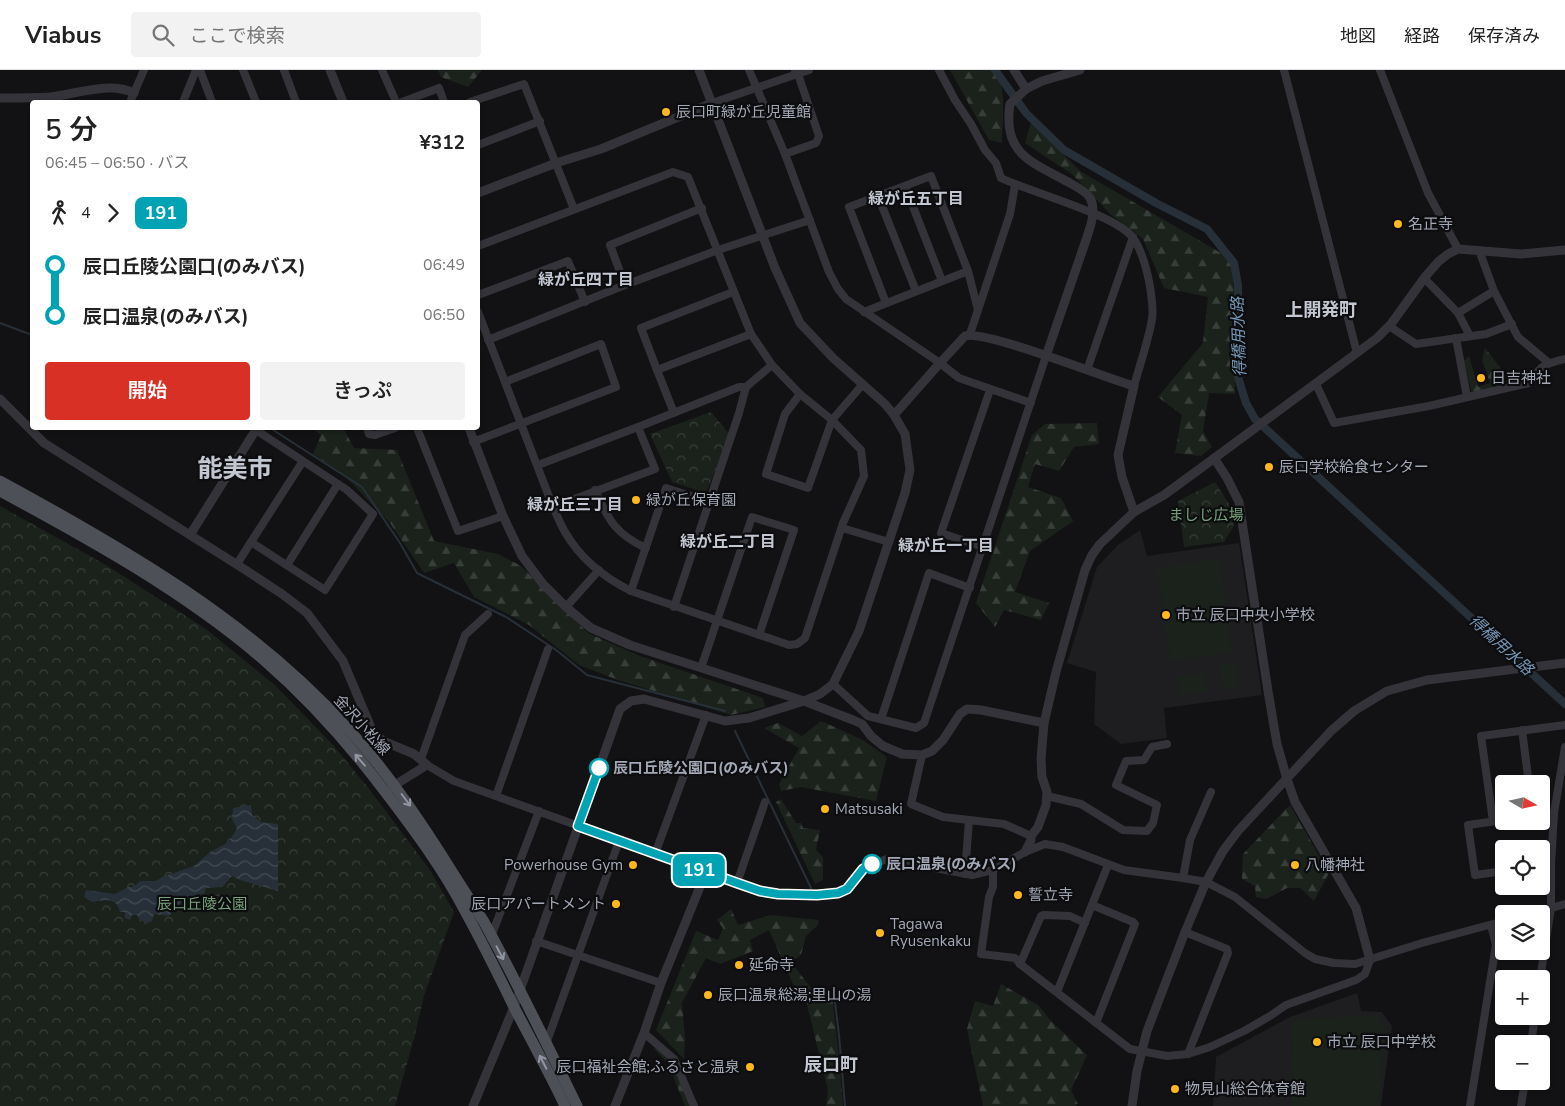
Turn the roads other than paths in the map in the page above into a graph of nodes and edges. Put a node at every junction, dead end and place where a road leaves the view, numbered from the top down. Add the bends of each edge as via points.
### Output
1 (144, 70) edge
2 (198, 70) edge
3 (243, 70) edge
4 (284, 70) edge
5 (330, 70) edge
6 (382, 70) edge
7 (699, 70) edge
8 (749, 70) edge
9 (809, 70) edge
10 (939, 70) edge
11 (1014, 70) edge
12 (1080, 70) edge
13 (1284, 70) edge
14 (1380, 70) edge
15 (797, 72) edge
16 (758, 89) junction
17 (1023, 92) junction
18 (134, 93) junction
19 (0, 98) edge
20 (131, 100) edge
21 (184, 100) edge
22 (211, 100) edge
23 (255, 100) edge
24 (295, 100) edge
25 (342, 100) edge
26 (395, 100) edge
27 (407, 100) edge
28 (443, 100) edge
29 (476, 100) edge
30 (712, 103) junction
31 (540, 122) junction
32 (480, 144) edge
33 (785, 154) junction
34 (556, 163) junction
35 (1015, 185) junction
36 (905, 186) junction
37 (480, 192) edge
38 (878, 196) junction
39 (702, 208) junction
40 (574, 209) junction
41 (1092, 214) junction
42 (810, 220) junction
43 (763, 237) junction
44 (1133, 237) junction
45 (480, 245) edge
46 (1458, 249) junction
47 (718, 250) junction
48 (1480, 250) junction
49 (1565, 250) edge
50 (968, 271) junction
51 (1424, 278) junction
52 (942, 281) junction
53 (625, 285) junction
54 (916, 291) junction
55 (1494, 291) junction
56 (733, 292) junction
57 (480, 294) edge
58 (585, 302) junction
59 (886, 303) junction
60 (978, 310) junction
61 (864, 312) junction
62 (1458, 313) junction
63 (480, 318) edge
64 (1512, 324) junction
65 (1390, 326) junction
66 (751, 334) junction
67 (970, 334) junction
68 (1470, 336) junction
69 (1456, 338) junction
70 (488, 340) junction
71 (1358, 353) junction
72 (1046, 356) junction
73 (1565, 359) edge
74 (940, 362) junction
75 (1549, 362) junction
76 (772, 365) junction
77 (657, 370) junction
78 (1087, 370) junction
79 (505, 382) junction
80 (863, 384) junction
81 (1316, 384) junction
82 (1134, 386) junction
83 (746, 387) junction
84 (990, 390) junction
85 (800, 394) junction
86 (1467, 397) junction
87 (0, 399) edge
88 (1031, 403) junction
89 (674, 413) junction
90 (894, 415) junction
91 (832, 420) junction
92 (521, 424) junction
93 (638, 427) junction
94 (30, 429) edge
95 (31, 430) edge
96 (256, 430) edge
97 (258, 430) edge
98 (367, 430) edge
99 (390, 430) edge
100 (418, 430) edge
101 (469, 430) edge
102 (473, 442) junction
103 (1214, 458) junction
104 (303, 461) junction
105 (538, 464) junction
106 (0, 481) edge
107 (338, 484) junction
108 (595, 490) junction
109 (0, 491) edge
110 (708, 502) junction
111 (553, 507) junction
112 (1134, 512) junction
113 (503, 516) junction
114 (842, 528) junction
115 (190, 534) junction
116 (251, 542) junction
117 (889, 542) junction
118 (983, 547) junction
119 (646, 548) junction
120 (237, 564) junction
121 (287, 565) junction
122 (599, 570) junction
123 (970, 588) junction
124 (631, 591) junction
125 (674, 606) junction
126 (566, 607) junction
127 (488, 614) dead end
128 (716, 620) junction
129 (759, 634) junction
130 (548, 649) dead end
131 (1565, 663) edge
132 (701, 668) junction
133 (833, 684) junction
134 (804, 701) junction
135 (706, 715) junction
136 (881, 719) junction
137 (1044, 723) junction
138 (1565, 725) edge
139 (1522, 730) junction
140 (1168, 744) dead end
141 (1565, 747) edge
142 (922, 755) junction
143 (424, 762) junction
144 (1528, 775) edge
145 (1287, 779) junction
146 (390, 788) junction
147 (1211, 792) dead end
148 (496, 796) junction
149 (1047, 796) junction
150 (765, 802) dead end
151 (539, 812) junction
152 (1554, 813) junction
153 (1550, 814) edge
154 (969, 820) junction
155 (1493, 821) joint
156 (578, 826) junction
157 (1030, 836) junction
158 (619, 842) junction
159 (1025, 852) junction
160 (655, 854) junction
161 (1108, 865) junction
162 (1551, 865) joint
163 (993, 870) junction
164 (706, 872) junction
165 (1495, 873) edge
166 (966, 874) junction
167 (1183, 878) junction
168 (1206, 882) junction
169 (737, 883) junction
170 (1565, 904) edge
171 (1092, 905) junction
172 (1551, 908) junction
173 (1085, 922) junction
174 (1495, 924) edge
175 (1491, 925) junction
176 (1185, 932) junction
177 (491, 937) junction
178 (536, 941) junction
179 (579, 955) junction
180 (1370, 960) junction
181 (1020, 964) junction
182 (1541, 970) edge
183 (661, 983) junction
184 (520, 990) junction
185 (1056, 992) junction
186 (514, 1007) junction
187 (1096, 1023) junction
188 (644, 1033) junction
189 (546, 1044) junction
190 (1141, 1052) junction
191 (1188, 1054) junction
192 (1524, 1090) edge
193 (472, 1106) edge
194 (565, 1106) edge
195 (577, 1106) edge
196 (614, 1106) edge
197 (694, 1106) edge
198 (1132, 1106) edge
199 (1470, 1106) edge
200 (1521, 1106) edge

1 - 18 street
2 - 21 street
2 - 22 street
3 - 23 street
4 - 24 street
5 - 25 street
6 - 26 street
7 - 30 street
8 - 16 street
9 - 15 street
10 - 35 street via 954,100 996,163 1001,178
11 - 17 street
12 - 17 street via 1042,81
13 - 71 street
14 - 46 street via 1428,192
15 - 16 street
15 - 33 street via 819,136 816,143
16 - 30 street
16 - 33 street
17 - 41 street via 1010,104 1008,116 1009,131 1018,151 1090,198
18 - 19 street via 123,88 50,97
18 - 20 street
27 - 28 street via 439,88
29 - 31 street via 524,84
30 - 34 street via 601,149
30 - 43 street
31 - 32 street
31 - 34 street
33 - 42 street
34 - 37 street
34 - 40 street
35 - 41 street
35 - 60 street via 1010,214
36 - 38 street
36 - 50 street via 932,176
36 - 52 street
38 - 54 street
38 - 59 street via 849,207
39 - 40 street via 688,177 673,172
39 - 47 street
39 - 53 street via 610,245
40 - 45 street
41 - 44 street
41 - 72 street
42 - 43 street
42 - 61 street via 838,288 846,299
43 - 47 street
43 - 80 street via 800,323
44 - 78 street
44 - 82 street via 1147,271 1153,317
46 - 48 street
46 - 51 street via 1443,258
47 - 53 street
47 - 56 street
48 - 49 street via 1521,254
48 - 55 street
50 - 52 street
50 - 60 street
51 - 62 street
51 - 65 street
52 - 54 street
53 - 58 street
54 - 59 street
55 - 62 street
55 - 64 street
56 - 66 street
56 - 77 street via 641,328
57 - 58 street via 568,261
58 - 70 street
59 - 61 street
60 - 67 street
61 - 74 street
62 - 68 street
63 - 70 street
64 - 68 street
64 - 75 street via 1518,338
65 - 69 street via 1416,344
65 - 71 street
66 - 76 street
66 - 77 street
67 - 72 street
67 - 74 street
68 - 69 street
69 - 86 street
70 - 79 street
71 - 81 street
72 - 78 street
72 - 88 street
73 - 75 street
74 - 84 street via 959,378
74 - 90 street
75 - 86 street via 1539,368 1529,383
76 - 83 street
76 - 85 street
77 - 89 street
78 - 82 street
79 - 92 street
79 - 92 street via 601,344 616,387
80 - 90 street
80 - 91 street
81 - 86 street via 1334,423
81 - 103 street
82 - 112 street via 1118,455
83 - 89 street
83 - 110 street
84 - 88 street
84 - 118 street via 942,533
85 - 91 street
85 - 91 street via 785,414 766,474 808,488
87 - 94 street
88 - 118 street
89 - 93 street
90 - 117 street via 905,434 910,470
91 - 114 street via 861,450 863,463 864,476
92 - 102 street
92 - 105 street
93 - 105 street
93 - 108 street via 655,469
95 - 115 street via 44,443
96 - 115 street
97 - 104 street
98 - 99 street via 375,436
100 - 113 street via 458,531
101 - 102 street
102 - 113 street
103 - 112 street via 1164,495
103 - 145 street via 1238,502 1277,744
104 - 107 street
104 - 116 street
105 - 111 street
106 - 146 main road, 金沢小松線 via 160,573 234,625 301,682 348,728
107 - 121 street
107 - 121 street via 373,514 325,590
108 - 111 street
108 - 119 street via 609,520 629,540
146 -> 109 main road, 金沢小松線 via 371,772 305,698 238,640 151,578
110 - 119 street via 666,488
110 - 125 street
111 - 122 street via 580,553
112 - 137 street via 1100,544 1089,562
113 - 126 street via 522,556
114 - 117 street
114 - 129 street via 805,638 789,645
115 - 120 street
116 - 120 street
116 - 121 street
117 - 133 street via 859,631
118 - 123 street
119 - 124 street
120 - 143 street via 307,613 343,660 372,730 383,741
122 - 124 street
122 - 126 street
123 - 136 street via 924,723 916,728
123 - 136 street via 929,574
124 - 125 street
125 - 128 street
126 - 132 street via 591,628 630,645
127 - 143 street via 465,635
128 - 129 street
128 - 129 street via 752,517 794,530
128 - 132 street
130 - 148 street
131 - 145 street via 1427,680 1388,691 1354,711 1331,731
132 - 134 street
133 - 134 street
133 - 136 street via 868,716
134 - 135 street via 749,718 726,720
134 - 142 street via 862,724 871,736 893,751
135 - 156 street via 644,699 631,701 620,709
135 - 160 street
137 - 142 street via 967,710 960,714 943,740 932,751
137 - 149 street via 1041,759
138 - 139 street
139 - 144 street
139 - 155 street via 1481,736
140 - 149 street via 1152,748 1144,760 1126,761 1116,785 1157,805 1147,831 1123,830 1081,804
141 - 152 street
142 - 154 street via 911,804 944,817
143 - 146 street
143 - 148 street via 454,782
145 - 168 street via 1238,831
145 - 180 street via 1295,802 1356,908
146 -> 177 main road, 金沢小松線 via 413,810
146 - 186 main road, 金沢小松線 via 461,903
147 - 167 street via 1190,840
148 - 151 street
149 - 157 street via 1043,817
150 - 169 street
151 - 156 street
151 - 177 street
152 - 153 street
152 - 162 street
154 - 157 street via 1004,824
154 - 166 street
155 - 165 street via 1468,826 1475,875
156 - 158 street
156 - 178 street
157 - 159 street
158 - 160 street
158 - 179 street
159 - 161 street via 1045,844 1063,847
159 - 163 street
160 - 164 street
161 - 167 street
161 - 171 street
162 - 172 street
163 - 166 street
163 - 181 street via 981,954 1015,958
164 - 169 street
164 - 183 street
166 - 169 street via 887,859 863,869 847,889 838,893 778,894
167 - 168 street
168 - 176 street
168 - 180 street via 1235,897 1315,959 1355,964
170 - 172 street
171 - 173 street
171 - 187 street via 1135,924
172 - 182 street
173 - 181 street via 1070,916 1040,916
173 - 185 street
174 - 175 street
175 - 180 street
175 - 199 street via 1496,945
176 - 190 street
176 - 191 street via 1227,949 1228,953
177 -> 184 main road, 金沢小松線
178 - 179 street
178 - 184 street
179 - 183 street
179 - 189 street
180 - 191 street via 1364,974 1356,980 1286,1005 1244,1031
181 - 185 street
183 - 188 street
184 - 186 street
184 - 189 main road, 金沢小松線
185 - 187 street
186 - 193 street
194 -> 186 main road, 金沢小松線
187 - 190 street via 1130,1049
188 - 196 street
188 - 197 street via 674,1059
189 - 195 main road, 金沢小松線
190 - 191 street via 1167,1056
190 - 198 street
192 - 200 street

